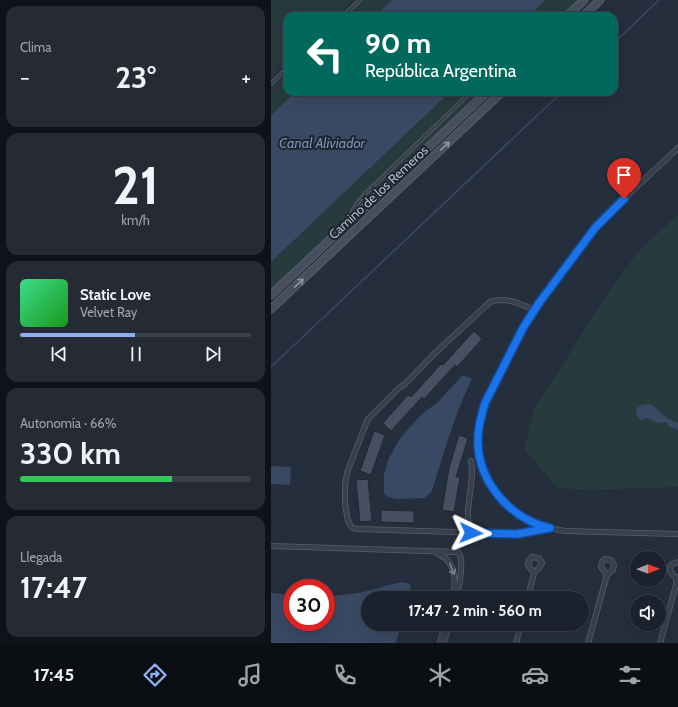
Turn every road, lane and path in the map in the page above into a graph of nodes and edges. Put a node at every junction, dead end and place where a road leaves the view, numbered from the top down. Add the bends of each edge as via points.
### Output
1 (360, 0) edge
2 (584, 0) edge
3 (600, 0) edge
4 (347, 12) edge
5 (571, 12) edge
6 (587, 12) edge
7 (283, 72) edge
8 (271, 84) edge
9 (467, 96) edge
10 (483, 96) edge
11 (498, 96) edge
12 (678, 148) edge
13 (344, 227) junction
14 (271, 295) edge
15 (271, 309) edge
16 (534, 310) junction
17 (471, 461) dead end
18 (550, 528) junction
19 (471, 533) junction
20 (678, 534) edge
21 (271, 546) edge
22 (431, 551) junction
23 (678, 562) edge
24 (534, 573) dead end
25 (607, 575) dead end
26 (677, 577) edge
27 (454, 591) edge
28 (458, 591) edge
29 (530, 591) edge
30 (443, 631) edge
31 (447, 631) edge
32 (519, 631) edge
33 (440, 643) edge
34 (444, 643) edge
35 (516, 643) edge
36 (588, 643) edge
37 (660, 643) edge

1 - 4 lane
2 - 5 main road
3 - 6 main road
7 - 8 lane
9 - 13 lane via 365,194
10 - 13 main road, Camino de los Remeros
15 -> 11 main road, Camino de los Remeros
12 - 16 street via 595,228
13 - 14 main road, Camino de los Remeros
16 - 18 street via 485,403 478,445 482,466 500,498 523,518
16 - 19 street via 501,299 490,302 370,417 348,470 345,504 352,528
17 - 19 street via 473,478 468,519
18 - 19 street via 517,534
18 - 20 street
21 - 22 street
22 -> 27 street via 442,556 452,567
22 - 28 street via 454,551 460,554 461,579
23 - 26 street via 670,568 670,572
24 - 29 street
25 - 36 street
26 - 37 street
30 - 33 street
31 - 34 street
32 - 35 street

